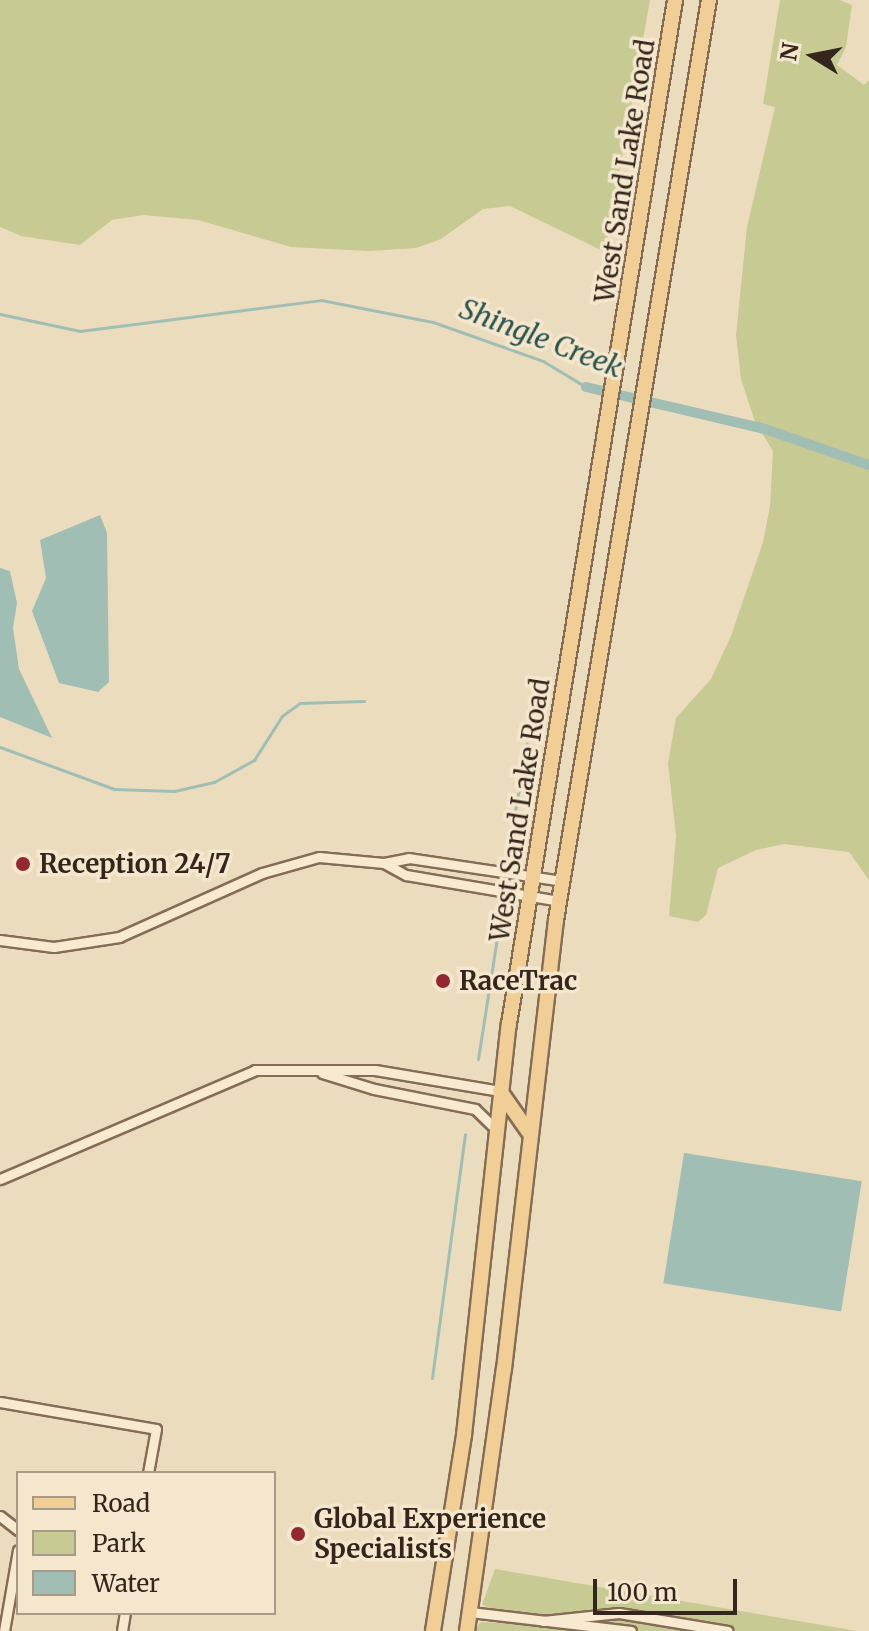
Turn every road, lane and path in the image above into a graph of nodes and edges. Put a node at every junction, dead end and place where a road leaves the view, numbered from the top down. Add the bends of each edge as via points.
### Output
1 (675, 0) edge
2 (709, 0) edge
3 (384, 863) junction
4 (449, 863) junction
5 (533, 877) junction
6 (562, 881) junction
7 (445, 882) junction
8 (530, 896) junction
9 (559, 901) junction
10 (0, 940) edge
11 (315, 1070) junction
12 (500, 1091) junction
13 (496, 1129) junction
14 (528, 1132) junction
15 (0, 1179) edge
16 (0, 1402) edge
17 (148, 1471) edge
18 (16, 1562) edge
19 (470, 1612) junction
20 (543, 1621) junction
21 (4, 1631) edge
22 (433, 1631) edge
23 (467, 1631) edge
24 (631, 1631) edge
25 (728, 1631) edge

1 - 5 main road, West Sand Lake Road
2 - 6 main road, West Sand Lake Road
3 - 4 street via 409,858
3 - 7 street via 406,875
3 - 10 street via 319,857 289,863 119,937 85,945
4 - 5 street
4 - 7 street
5 - 6 street
5 - 8 main road, West Sand Lake Road
6 - 9 main road, West Sand Lake Road
7 - 8 street
8 - 9 street
8 - 12 main road, West Sand Lake Road
9 - 14 main road, West Sand Lake Road
11 - 12 street via 375,1070
11 - 13 street via 374,1089 475,1109
11 - 15 street via 255,1070 221,1081
12 - 13 main road, West Sand Lake Road
12 - 14 main road via 518,1110
13 - 22 main road, West Sand Lake Road via 466,1421
14 - 19 main road, West Sand Lake Road via 504,1369
16 - 17 street via 156,1429
18 - 21 street
19 - 20 street
19 - 23 main road, West Sand Lake Road
20 - 24 street
20 - 25 street via 619,1613

